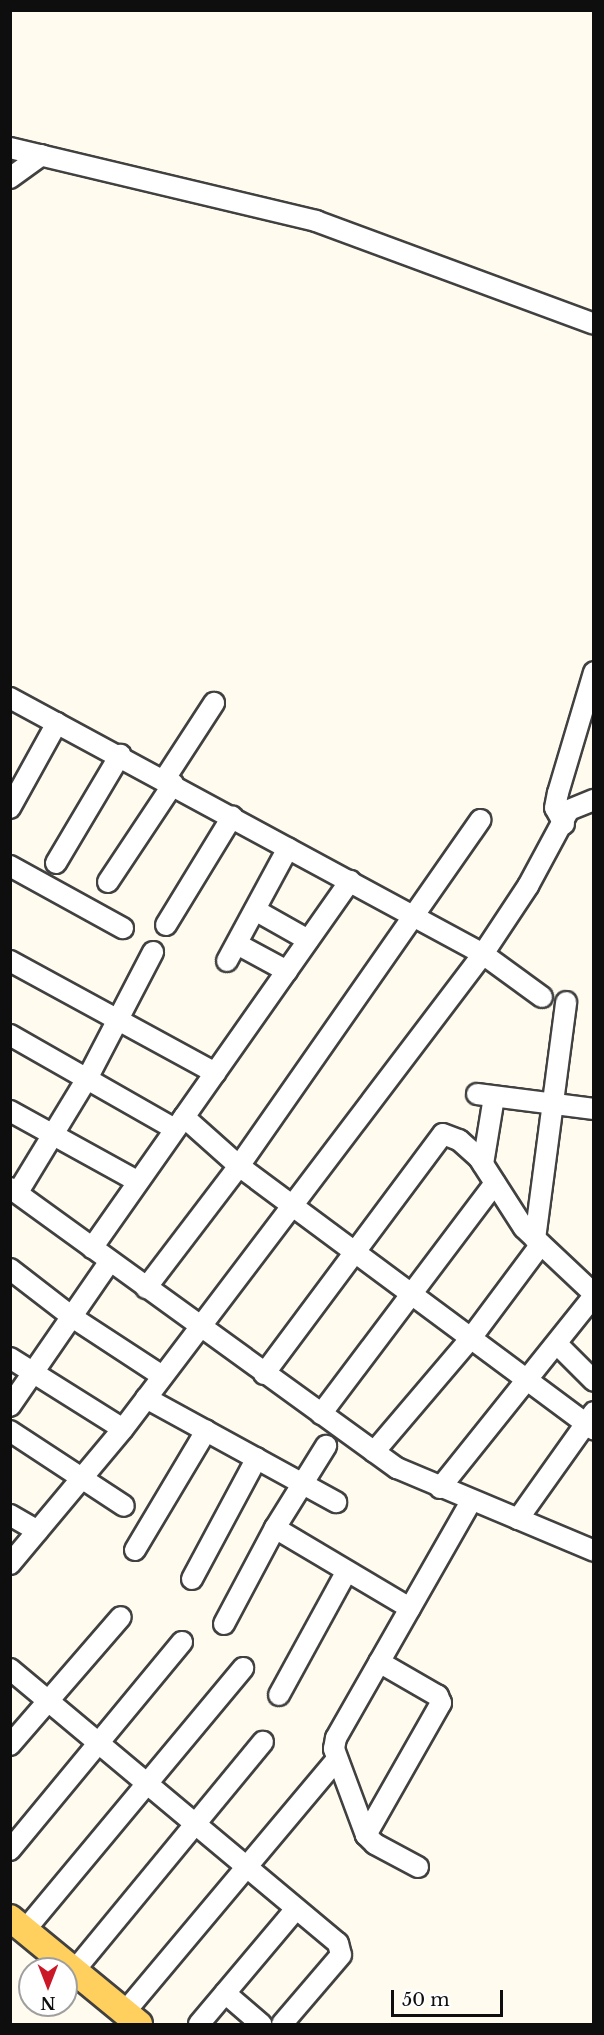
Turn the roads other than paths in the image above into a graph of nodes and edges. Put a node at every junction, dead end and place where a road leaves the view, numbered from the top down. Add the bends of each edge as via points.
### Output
1 (10, 148) edge
2 (42, 155) junction
3 (10, 178) edge
4 (594, 324) edge
5 (594, 672) edge
6 (10, 698) edge
7 (214, 703) dead end
8 (57, 723) junction
9 (120, 755) junction
10 (169, 782) junction
11 (594, 800) edge
12 (10, 808) edge
13 (232, 817) junction
14 (480, 820) dead end
15 (564, 824) junction
16 (288, 848) junction
17 (56, 863) dead end
18 (10, 866) edge
19 (108, 882) dead end
20 (350, 882) junction
21 (255, 910) junction
22 (414, 917) junction
23 (166, 924) dead end
24 (123, 928) dead end
25 (308, 940) junction
26 (153, 952) dead end
27 (483, 954) junction
28 (10, 962) edge
29 (286, 971) junction
30 (542, 997) dead end
31 (566, 1002) dead end
32 (118, 1020) junction
33 (10, 1035) edge
34 (215, 1073) junction
35 (88, 1077) junction
36 (553, 1104) junction
37 (594, 1109) edge
38 (10, 1111) edge
39 (180, 1123) junction
40 (54, 1135) junction
41 (483, 1164) junction
42 (239, 1166) junction
43 (137, 1181) junction
44 (495, 1183) junction
45 (14, 1190) edge
46 (291, 1204) junction
47 (538, 1241) junction
48 (92, 1248) junction
49 (356, 1253) junction
50 (110, 1261) junction
51 (10, 1269) edge
52 (146, 1288) junction
53 (592, 1293) edge
54 (411, 1294) junction
55 (72, 1317) junction
56 (199, 1327) junction
57 (471, 1338) junction
58 (557, 1344) junction
59 (10, 1358) edge
60 (33, 1373) junction
61 (264, 1374) junction
62 (162, 1376) junction
63 (529, 1381) junction
64 (594, 1381) edge
65 (146, 1398) junction
66 (10, 1406) edge
67 (321, 1414) junction
68 (591, 1422) edge
69 (123, 1429) junction
70 (10, 1431) edge
71 (206, 1431) junction
72 (326, 1446) dead end
73 (374, 1452) junction
74 (257, 1458) junction
75 (82, 1478) junction
76 (302, 1483) junction
77 (440, 1488) junction
78 (471, 1500) junction
79 (336, 1502) dead end
80 (124, 1506) dead end
81 (10, 1515) edge
82 (518, 1519) junction
83 (275, 1528) junction
84 (38, 1531) junction
85 (135, 1550) dead end
86 (594, 1551) edge
87 (10, 1564) edge
88 (347, 1571) junction
89 (192, 1579) dead end
90 (410, 1608) junction
91 (121, 1617) dead end
92 (224, 1624) dead end
93 (182, 1642) dead end
94 (379, 1662) junction
95 (243, 1668) dead end
96 (10, 1669) edge
97 (279, 1695) dead end
98 (47, 1699) junction
99 (263, 1742) dead end
100 (99, 1744) junction
101 (10, 1745) edge
102 (336, 1760) junction
103 (146, 1783) junction
104 (194, 1824) junction
105 (366, 1835) junction
106 (10, 1850) edge
107 (245, 1867) junction
108 (418, 1867) dead end
109 (296, 1909) junction
110 (15, 1928) edge
111 (45, 1957) edge
112 (78, 1957) edge
113 (78, 1985) edge
114 (225, 1993) junction
115 (127, 2021) edge
116 (199, 2025) edge
117 (261, 2025) edge
118 (282, 2025) edge

1 - 2 street
2 - 3 street
2 - 4 street via 316,221
5 - 15 street via 555,808
6 - 8 street
7 - 10 street
8 - 9 street
8 - 12 street
9 - 10 street
9 - 17 street
10 - 13 street
10 - 19 street
11 - 15 street via 569,810
13 - 16 street
13 - 23 street
14 - 22 street
15 - 27 street
16 - 20 street
16 - 21 street
18 - 24 street
20 - 22 street
20 - 25 street
21 - 25 street
21 - 29 street via 232,953
22 - 27 street
22 - 42 street
25 - 29 street
26 - 32 street
27 - 30 street
27 - 46 street
28 - 32 street
29 - 34 street
31 - 36 street
32 - 34 street
32 - 35 street
33 - 35 street
34 - 39 street
35 - 39 street
35 - 40 street
36 - 37 street
36 - 41 street via 486,1096
36 - 47 street
38 - 40 street
39 - 42 street
39 - 43 street
40 - 43 street
40 - 45 street
41 - 44 street
41 - 49 street via 450,1135 438,1138
42 - 46 street
42 - 52 street
43 - 48 street
44 - 47 street via 507,1205
44 - 54 street
45 - 48 street
46 - 49 street
46 - 56 street
47 - 53 street
47 - 57 street
48 - 50 street
49 - 54 street
49 - 61 street
50 - 52 street
50 - 55 street
51 - 55 street
52 - 56 street
53 - 58 street
54 - 57 street
54 - 67 street
55 - 60 street
55 - 62 street
56 - 61 street
56 - 62 street
57 - 63 street
57 - 73 street
58 - 63 street
58 - 64 street
59 - 60 street
60 - 66 street
60 - 69 street
61 - 67 street
62 - 65 street
63 - 68 street
63 - 77 street
65 - 69 street
65 - 71 street
67 - 73 street
68 - 82 street
69 - 75 street
70 - 75 street
71 - 74 street
71 - 85 street
72 - 76 street
73 - 77 street via 397,1468
74 - 76 street
74 - 89 street
75 - 80 street
75 - 84 street
76 - 79 street
76 - 83 street
77 - 78 street
78 - 82 street
78 - 90 street
81 - 84 street
82 - 86 street
83 - 88 street
83 - 92 street
84 - 87 street
88 - 90 street
88 - 97 street
90 - 94 street
91 - 98 street
93 - 100 street
94 - 102 street via 336,1738
94 - 105 street via 438,1696 441,1703
95 - 103 street
96 - 98 street
98 - 100 street
98 - 101 street
99 - 104 street
100 - 103 street
100 - 106 street
102 - 105 street
102 - 107 street
103 - 104 street
103 - 110 street
104 - 107 street
104 - 112 street
105 - 108 street via 375,1845
107 - 109 street
107 - 115 street
109 - 114 street
109 - 118 street via 338,1943 341,1955
110 - 111 main road
113 - 115 main road
114 - 116 street
114 - 117 street

